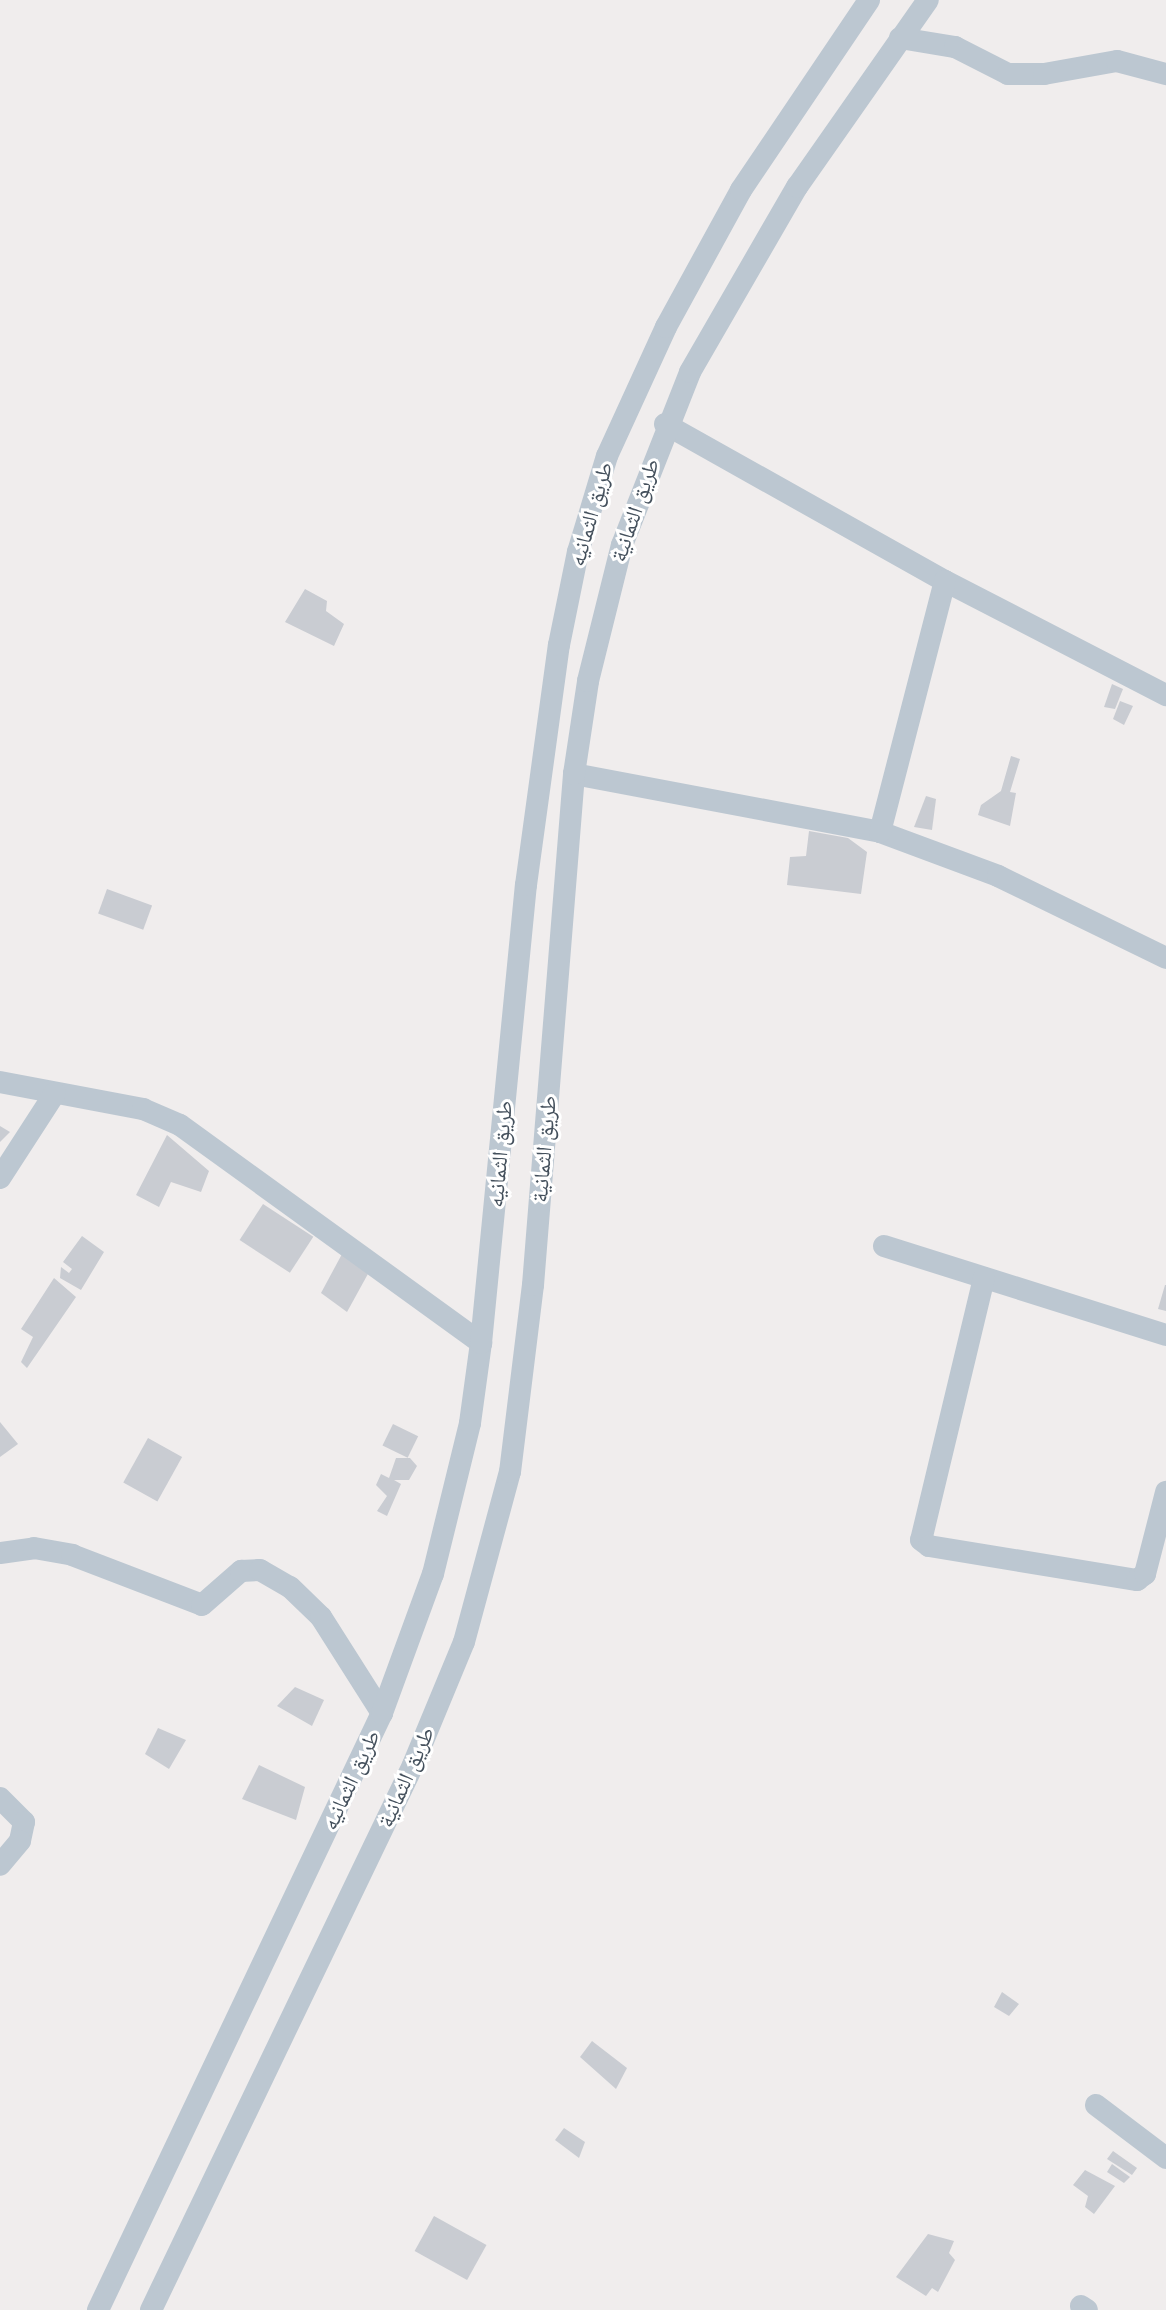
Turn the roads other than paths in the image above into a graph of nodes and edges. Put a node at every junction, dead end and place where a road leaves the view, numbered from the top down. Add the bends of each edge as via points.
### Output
1 (869, 0) edge
2 (928, 0) edge
3 (900, 38) junction
4 (1166, 74) edge
5 (665, 424) junction
6 (945, 581) junction
7 (1166, 695) edge
8 (574, 774) junction
9 (880, 832) junction
10 (1166, 958) edge
11 (0, 1082) edge
12 (55, 1093) junction
13 (0, 1178) edge
14 (884, 1246) dead end
15 (984, 1278) junction
16 (1166, 1335) edge
17 (481, 1343) junction
18 (1166, 1492) edge
19 (0, 1553) edge
20 (382, 1713) junction
21 (0, 1798) edge
22 (0, 1865) edge
23 (1096, 2105) dead end
24 (1166, 2158) edge
25 (98, 2310) edge
26 (151, 2310) edge

1 - 17 street, طريق الثمانيه via 741,190 666,327 607,456 578,552 559,645 526,885
2 - 3 street, طريق الثمانية
3 - 4 street via 955,47 1008,74 1044,74 1117,61
3 - 5 street, طريق الثمانية via 797,187
5 - 6 street
5 - 8 street, طريق الثمانية via 603,610
6 - 7 street
6 - 9 street
8 - 9 street
8 - 26 street, طريق الثمانية via 521,1405 510,1472 464,1642 413,1765
9 - 10 street via 998,876
11 - 12 street
12 - 13 street
12 - 17 street via 143,1109 180,1125
14 - 15 street
15 - 16 street
15 - 18 street via 921,1540 929,1546 1137,1580 1145,1574
17 - 20 street, طريق الثمانيه via 470,1423 433,1574
19 - 20 street via 34,1548 72,1555 202,1605 213,1601 241,1571 260,1570 290,1587 321,1617
20 - 25 street, طريق الثمانيه
21 - 22 street via 24,1822 20,1841
23 - 24 street

